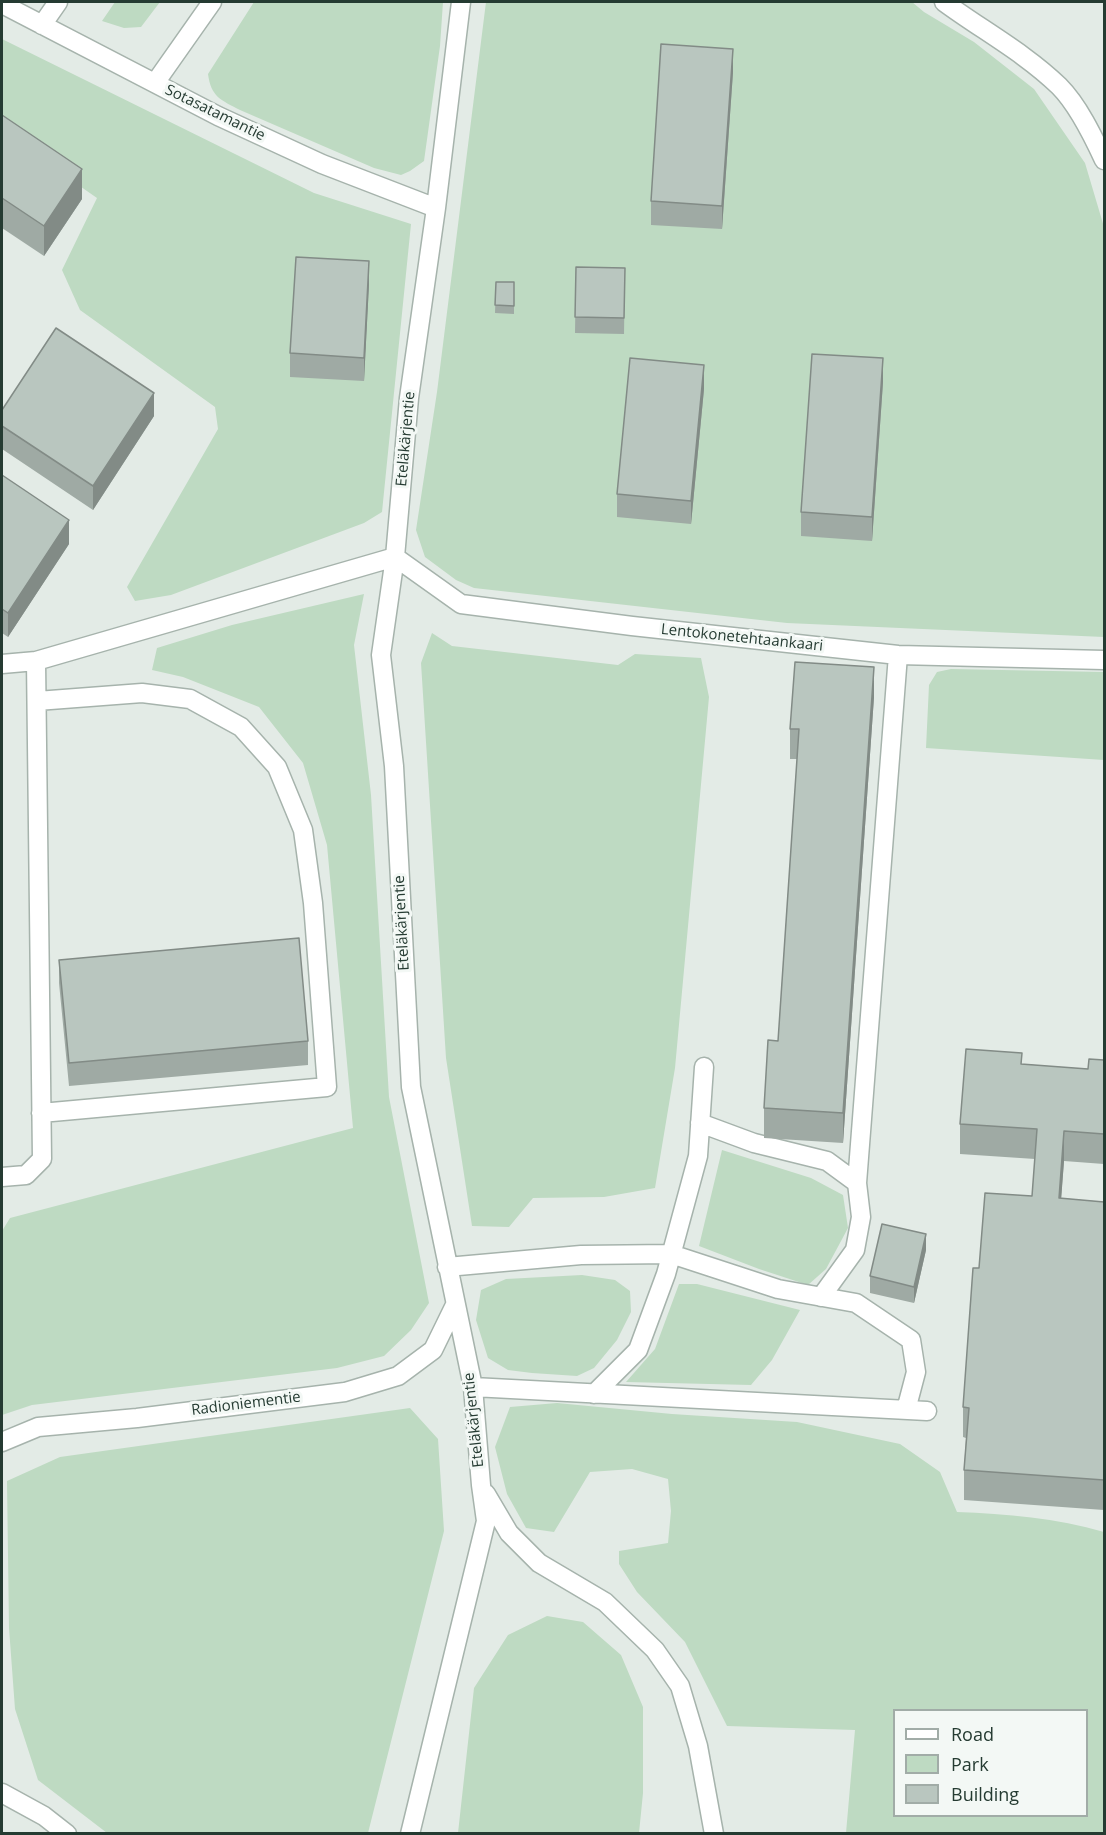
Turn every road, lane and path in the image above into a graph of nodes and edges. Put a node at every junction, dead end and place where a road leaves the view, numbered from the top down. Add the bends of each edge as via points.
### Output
1 (58, 2) edge
2 (212, 2) edge
3 (461, 2) edge
4 (944, 2) edge
5 (2, 4) edge
6 (42, 25) junction
7 (155, 83) junction
8 (1104, 160) edge
9 (436, 208) junction
10 (395, 556) junction
11 (898, 655) junction
12 (1104, 660) edge
13 (36, 661) junction
14 (2, 664) edge
15 (36, 701) junction
16 (704, 1067) dead end
17 (41, 1113) junction
18 (700, 1123) junction
19 (2, 1177) edge
20 (857, 1183) junction
21 (671, 1254) junction
22 (447, 1267) junction
23 (821, 1297) junction
24 (455, 1305) junction
25 (473, 1387) junction
26 (594, 1394) junction
27 (906, 1410) junction
28 (927, 1411) dead end
29 (2, 1442) edge
30 (481, 1485) junction
31 (2, 1793) edge
32 (67, 1833) edge
33 (410, 1833) edge
34 (714, 1833) edge

1 - 6 street
2 - 7 street
3 - 9 street, Eteläkärjentie
4 - 8 street via 1015,50 1060,87 1090,130
5 - 6 street, Sotasatamantie
6 - 7 street, Sotasatamantie
7 - 9 street, Sotasatamantie via 322,165
9 - 10 street, Eteläkärjentie via 409,398
10 - 11 street, Lentokonetehtaankaari via 461,604
10 - 13 street
10 - 22 street, Eteläkärjentie via 381,655 394,766 411,1087
11 - 12 street, Lentokonetehtaankaari
11 - 20 street
13 - 14 street
13 - 15 street
15 - 17 street
15 - 17 street via 142,693 190,699 241,727 277,767 303,830 313,903 327,1087
16 - 18 street
17 - 19 street via 42,1159 27,1175
18 - 20 street via 754,1143 827,1161
18 - 21 street via 698,1156
20 - 23 street via 861,1217 855,1250
21 - 22 street via 581,1255
21 - 23 street via 778,1289
21 - 26 street via 638,1350
22 - 24 street, Eteläkärjentie
23 - 27 street via 856,1303 911,1340 916,1372
24 - 25 street, Eteläkärjentie
24 - 29 street, Radioniementie via 433,1350 398,1376 345,1392 38,1427
25 - 26 street
25 - 30 street, Eteläkärjentie
26 - 27 street
27 - 28 street
30 - 33 street, Eteläkärjentie via 486,1521
30 - 34 street via 509,1533 539,1563 605,1602 655,1650 680,1686 698,1746
31 - 32 street

